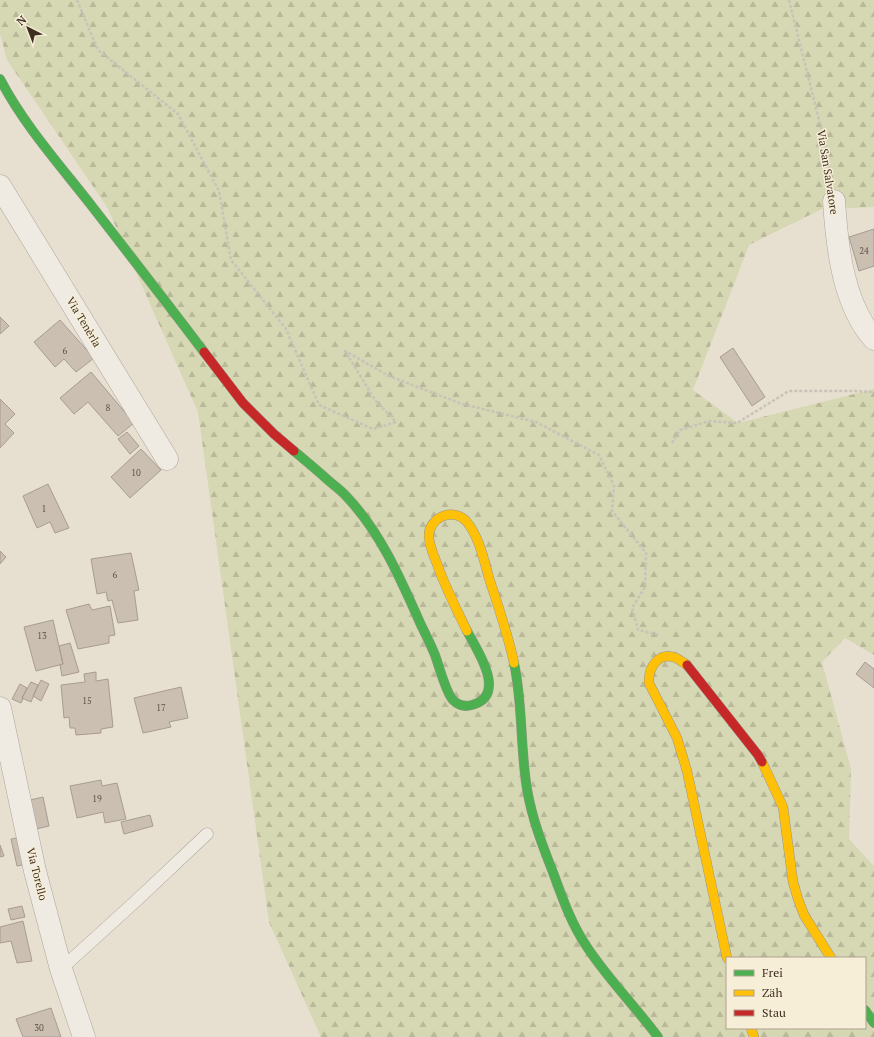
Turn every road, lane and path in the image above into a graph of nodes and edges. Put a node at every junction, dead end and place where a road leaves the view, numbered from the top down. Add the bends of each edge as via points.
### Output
1 (77, 0) edge
2 (789, 0) edge
3 (0, 79) edge
4 (0, 186) edge
5 (834, 201) joint
6 (874, 339) edge
7 (874, 392) edge
8 (672, 444) dead end
9 (167, 459) dead end
10 (660, 636) dead end
11 (0, 708) edge
12 (207, 834) dead end
13 (727, 957) edge
14 (830, 957) edge
15 (61, 969) junction
16 (866, 1011) edge
17 (874, 1023) edge
18 (84, 1037) edge
19 (658, 1037) edge

1 - 10 path via 98,50 178,114 219,191 231,260 286,329 319,406 373,429 396,422 375,400 345,351 389,376 462,404 536,422 599,455 614,486 612,511 646,553 645,587 632,608 638,630
2 - 5 path, Via San Salvatore via 827,152
3 - 19 street via 33,132 243,403 274,434 347,496 372,527 414,608 451,698 455,703 467,706 486,696 489,691 488,677 444,584 429,542 432,524 441,517 453,514 467,522 479,546 512,652 522,712 524,774 530,805 552,869 591,954
4 - 9 street, Via Tenèrla
5 - 6 street, Via San Salvatore via 842,266 848,290 860,319
7 - 8 path via 789,391 738,424 709,421 680,430
11 - 15 street, Via Torello via 35,871
12 - 15 lane
13 - 14 street via 682,752 648,683 649,670 653,664 665,657 672,656 687,665 758,755 783,807 793,882 798,899 808,922
15 - 18 street, Via Torello
16 - 17 street

